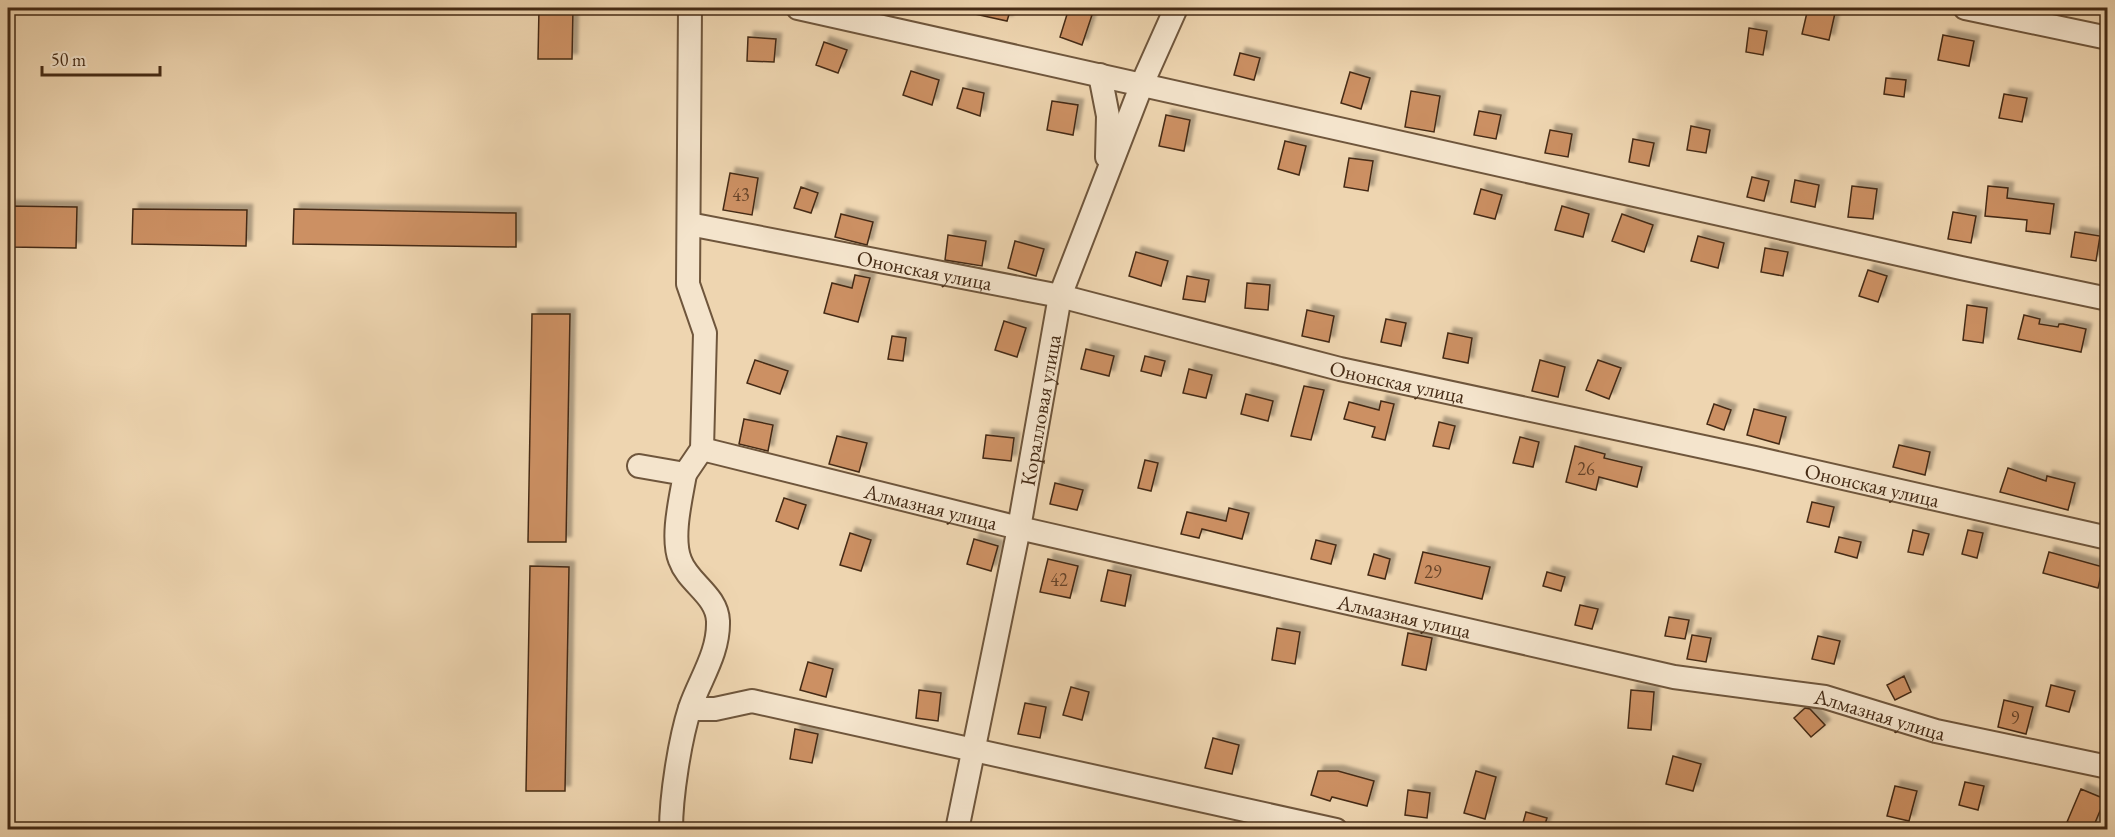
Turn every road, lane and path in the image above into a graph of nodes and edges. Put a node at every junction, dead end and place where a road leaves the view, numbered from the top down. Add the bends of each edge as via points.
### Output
1 (690, 8) edge
2 (798, 8) edge
3 (1176, 8) edge
4 (1965, 8) edge
5 (2108, 38) edge
6 (1100, 75) junction
7 (1142, 84) junction
8 (1107, 171) junction
9 (689, 224) junction
10 (1060, 296) junction
11 (2108, 299) edge
12 (702, 449) junction
13 (639, 466) dead end
14 (685, 474) junction
15 (1019, 528) junction
16 (2108, 538) edge
17 (690, 709) junction
18 (972, 750) junction
19 (2108, 767) edge
20 (670, 830) edge
21 (957, 830) edge
22 (1336, 830) edge

1 - 9 street
2 - 6 street
3 - 7 street, Коралловая улица
4 - 5 street
6 - 7 street
6 - 8 street via 1108,116
7 - 8 street, Коралловая улица
7 - 11 street
8 - 10 street, Коралловая улица
9 - 10 street, Ононская улица
9 - 12 street via 688,284 705,333
10 - 15 street, Коралловая улица
10 - 16 street, Ононская улица via 1340,369
12 - 14 street
12 - 15 street, Алмазная улица
13 - 14 street
14 - 17 street via 677,528 680,560 712,602 718,620 713,655
15 - 18 street, Коралловая улица
15 - 19 street, Алмазная улица via 1674,676 1835,699 1936,731
17 - 18 street via 715,709 752,701
17 - 20 street via 671,804
18 - 21 street, Коралловая улица
18 - 22 street

